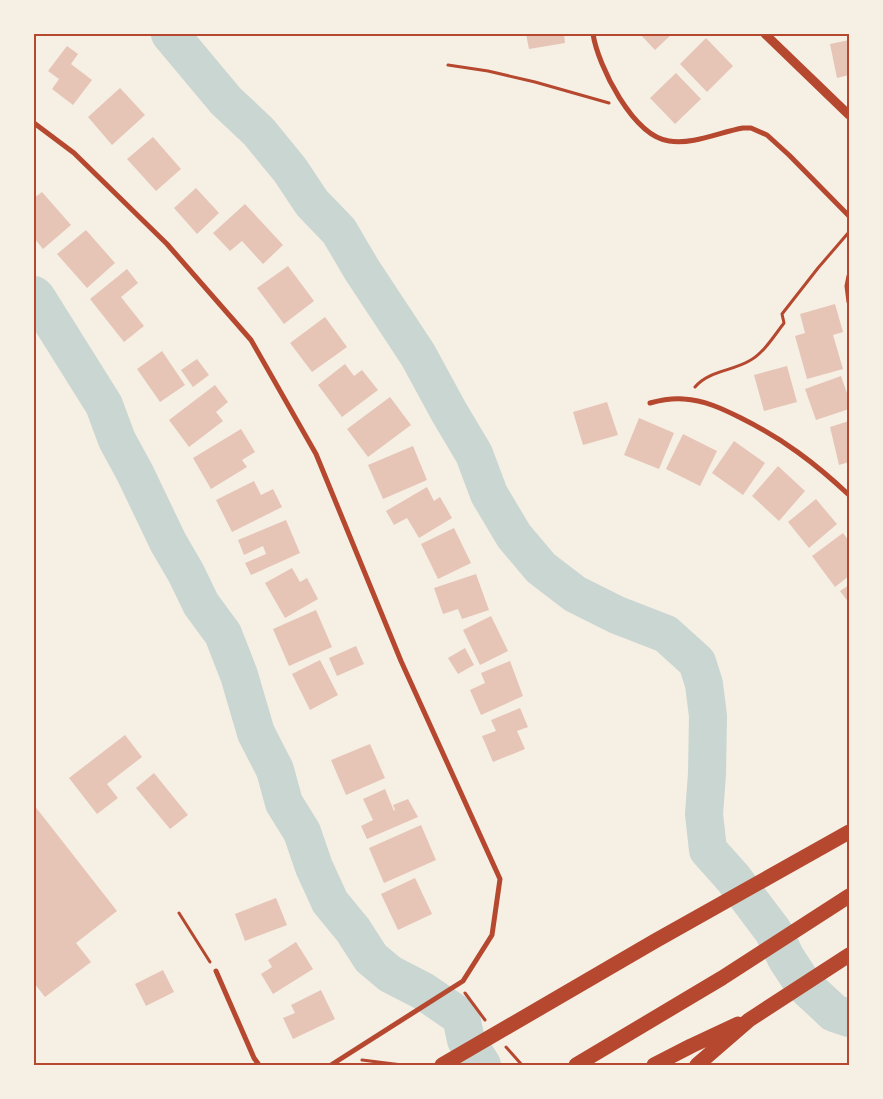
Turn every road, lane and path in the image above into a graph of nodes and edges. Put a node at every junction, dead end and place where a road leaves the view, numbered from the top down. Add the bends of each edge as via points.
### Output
1 (592, 34) edge
2 (765, 34) edge
3 (448, 65) dead end
4 (627, 107) junction
5 (849, 115) edge
6 (34, 122) edge
7 (849, 216) edge
8 (849, 232) edge
9 (849, 276) edge
10 (849, 302) edge
11 (692, 400) junction
12 (650, 402) dead end
13 (849, 496) edge
14 (849, 832) edge
15 (849, 896) edge
16 (180, 913) dead end
17 (849, 955) edge
18 (216, 971) joint
19 (749, 1020) junction
20 (342, 1058) junction
21 (260, 1065) edge
22 (331, 1065) edge
23 (402, 1065) edge
24 (442, 1065) edge
25 (576, 1065) edge
26 (654, 1065) edge
27 (697, 1065) edge

1 - 4 street via 609,80
2 - 5 street
3 - 4 path via 535,82
4 - 7 street via 646,131 669,141 686,141 743,128 760,131 789,154
6 - 20 street via 74,153 167,244 251,340 316,454 401,661 500,879 492,935 463,981
8 - 11 path via 792,300 782,314 784,323 756,355 750,361 700,382
9 - 10 street
11 - 12 street via 677,398
11 - 13 street via 728,412 784,441 816,464
14 - 24 highway
15 - 25 highway via 722,978
16 - 18 path
17 - 19 highway
18 - 21 street
19 - 26 highway
19 - 27 highway
20 - 22 street
20 - 23 path

